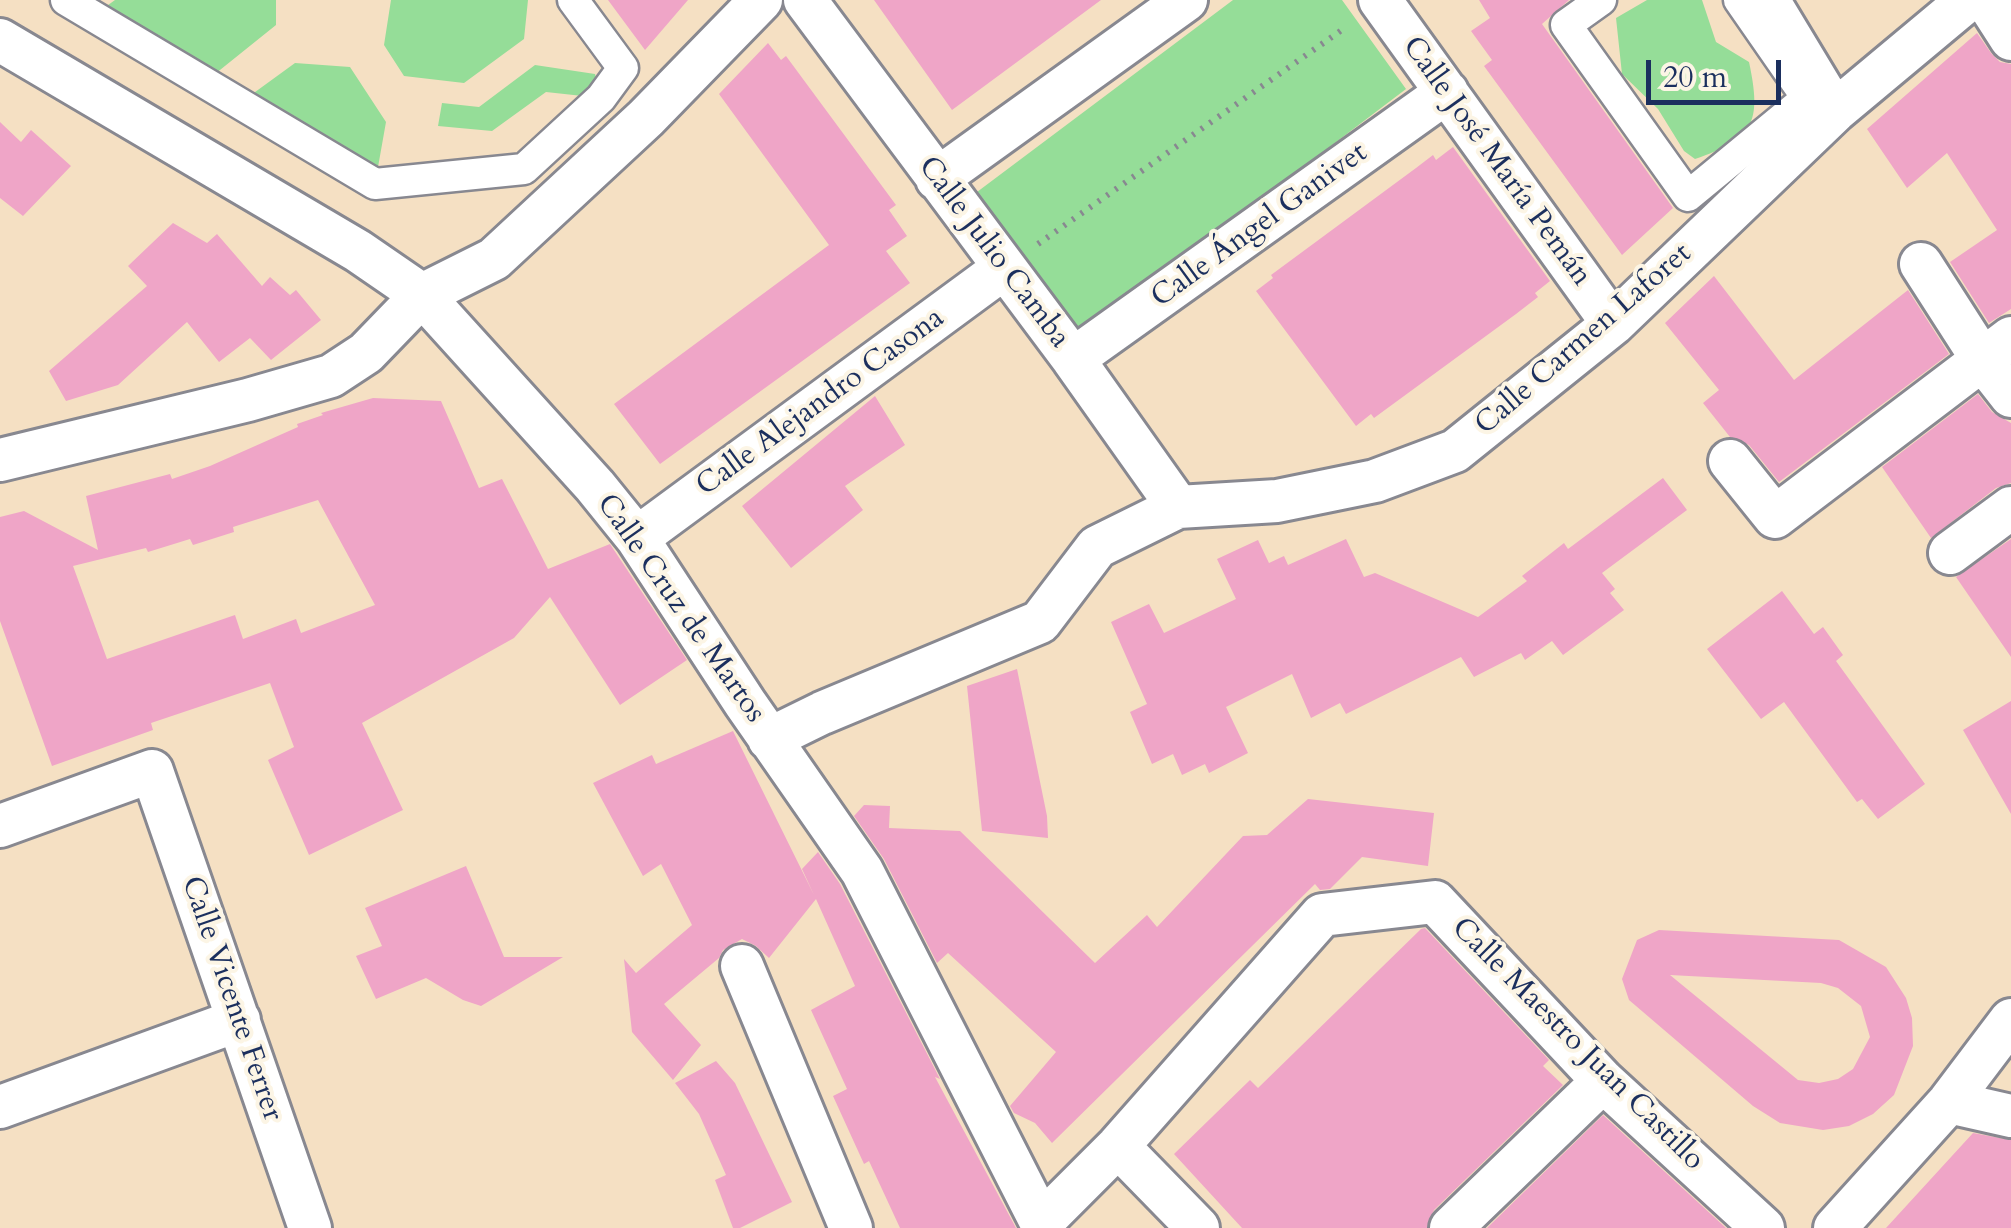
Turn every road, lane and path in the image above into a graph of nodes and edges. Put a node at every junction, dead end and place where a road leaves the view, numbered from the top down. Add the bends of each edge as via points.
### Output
1 (66, 0) edge
2 (557, 0) edge
3 (573, 0) edge
4 (762, 0) edge
5 (806, 0) edge
6 (1186, 0) edge
7 (1601, 0) edge
8 (1739, 0) edge
9 (1768, 0) edge
10 (1968, 0) edge
11 (1986, 0) edge
12 (1382, 1) edge
13 (2011, 39) edge
14 (0, 40) edge
15 (615, 78) junction
16 (1446, 92) junction
17 (1835, 111) junction
18 (646, 118) junction
19 (937, 178) junction
20 (1921, 264) dead end
21 (1004, 268) junction
22 (422, 296) junction
23 (1612, 324) junction
24 (1997, 348) edge
25 (1073, 360) junction
26 (2011, 396) edge
27 (0, 460) edge
28 (1730, 462) dead end
29 (1178, 507) junction
30 (2011, 508) edge
31 (637, 538) junction
32 (1950, 553) dead end
33 (769, 739) junction
34 (0, 826) edge
35 (742, 966) dead end
36 (239, 1020) junction
37 (2011, 1020) edge
38 (1603, 1081) junction
39 (1949, 1102) junction
40 (0, 1107) edge
41 (2011, 1116) edge
42 (1118, 1146) junction
43 (1042, 1226) edge
44 (310, 1228) edge
45 (851, 1228) edge
46 (1198, 1228) edge
47 (1451, 1228) edge
48 (1763, 1228) edge
49 (1835, 1228) edge

1 - 15 street via 375,184 524,169
2 - 15 street
3 - 15 street via 623,68
4 - 18 street
5 - 19 street, Calle Julio Camba
6 - 19 street
7 - 8 street via 1566,25 1688,196 1807,98
9 - 17 street
10 - 17 street, Calle Carmen Laforet
11 - 13 street
12 - 16 street, Calle José María Pemán
12 - 21 path
14 - 22 street, Calle Cruz de Martos via 358,251
15 - 18 street
16 - 23 street, Calle José María Pemán
16 - 25 street, Calle Ángel Ganivet
17 - 23 street, Calle Carmen Laforet
18 - 22 street via 494,259
19 - 21 street, Calle Julio Camba
20 - 24 street
21 - 25 street, Calle Julio Camba
21 - 31 street, Calle Alejandro Casona
22 - 27 street via 366,353 332,376
22 - 31 street, Calle Cruz de Martos
23 - 29 street, Calle Carmen Laforet via 1455,451 1359,484 1276,501
24 - 26 street
24 - 28 street via 1775,517
25 - 29 street, Calle Julio Camba
29 - 33 street, Calle Carmen Laforet via 1097,546 1040,622
30 - 32 street
31 - 33 street, Calle Cruz de Martos
33 - 43 street, Calle Cruz de Martos via 862,872
34 - 36 street, Calle Vicente Ferrer via 152,771
35 - 45 street
36 - 40 street
36 - 44 street, Calle Vicente Ferrer
37 - 39 street
38 - 42 street, Calle Maestro Juan Castillo via 1435,902 1322,915
38 - 47 street
38 - 48 street, Calle Maestro Juan Castillo
39 - 41 street
39 - 49 street
42 - 43 street
42 - 46 street

